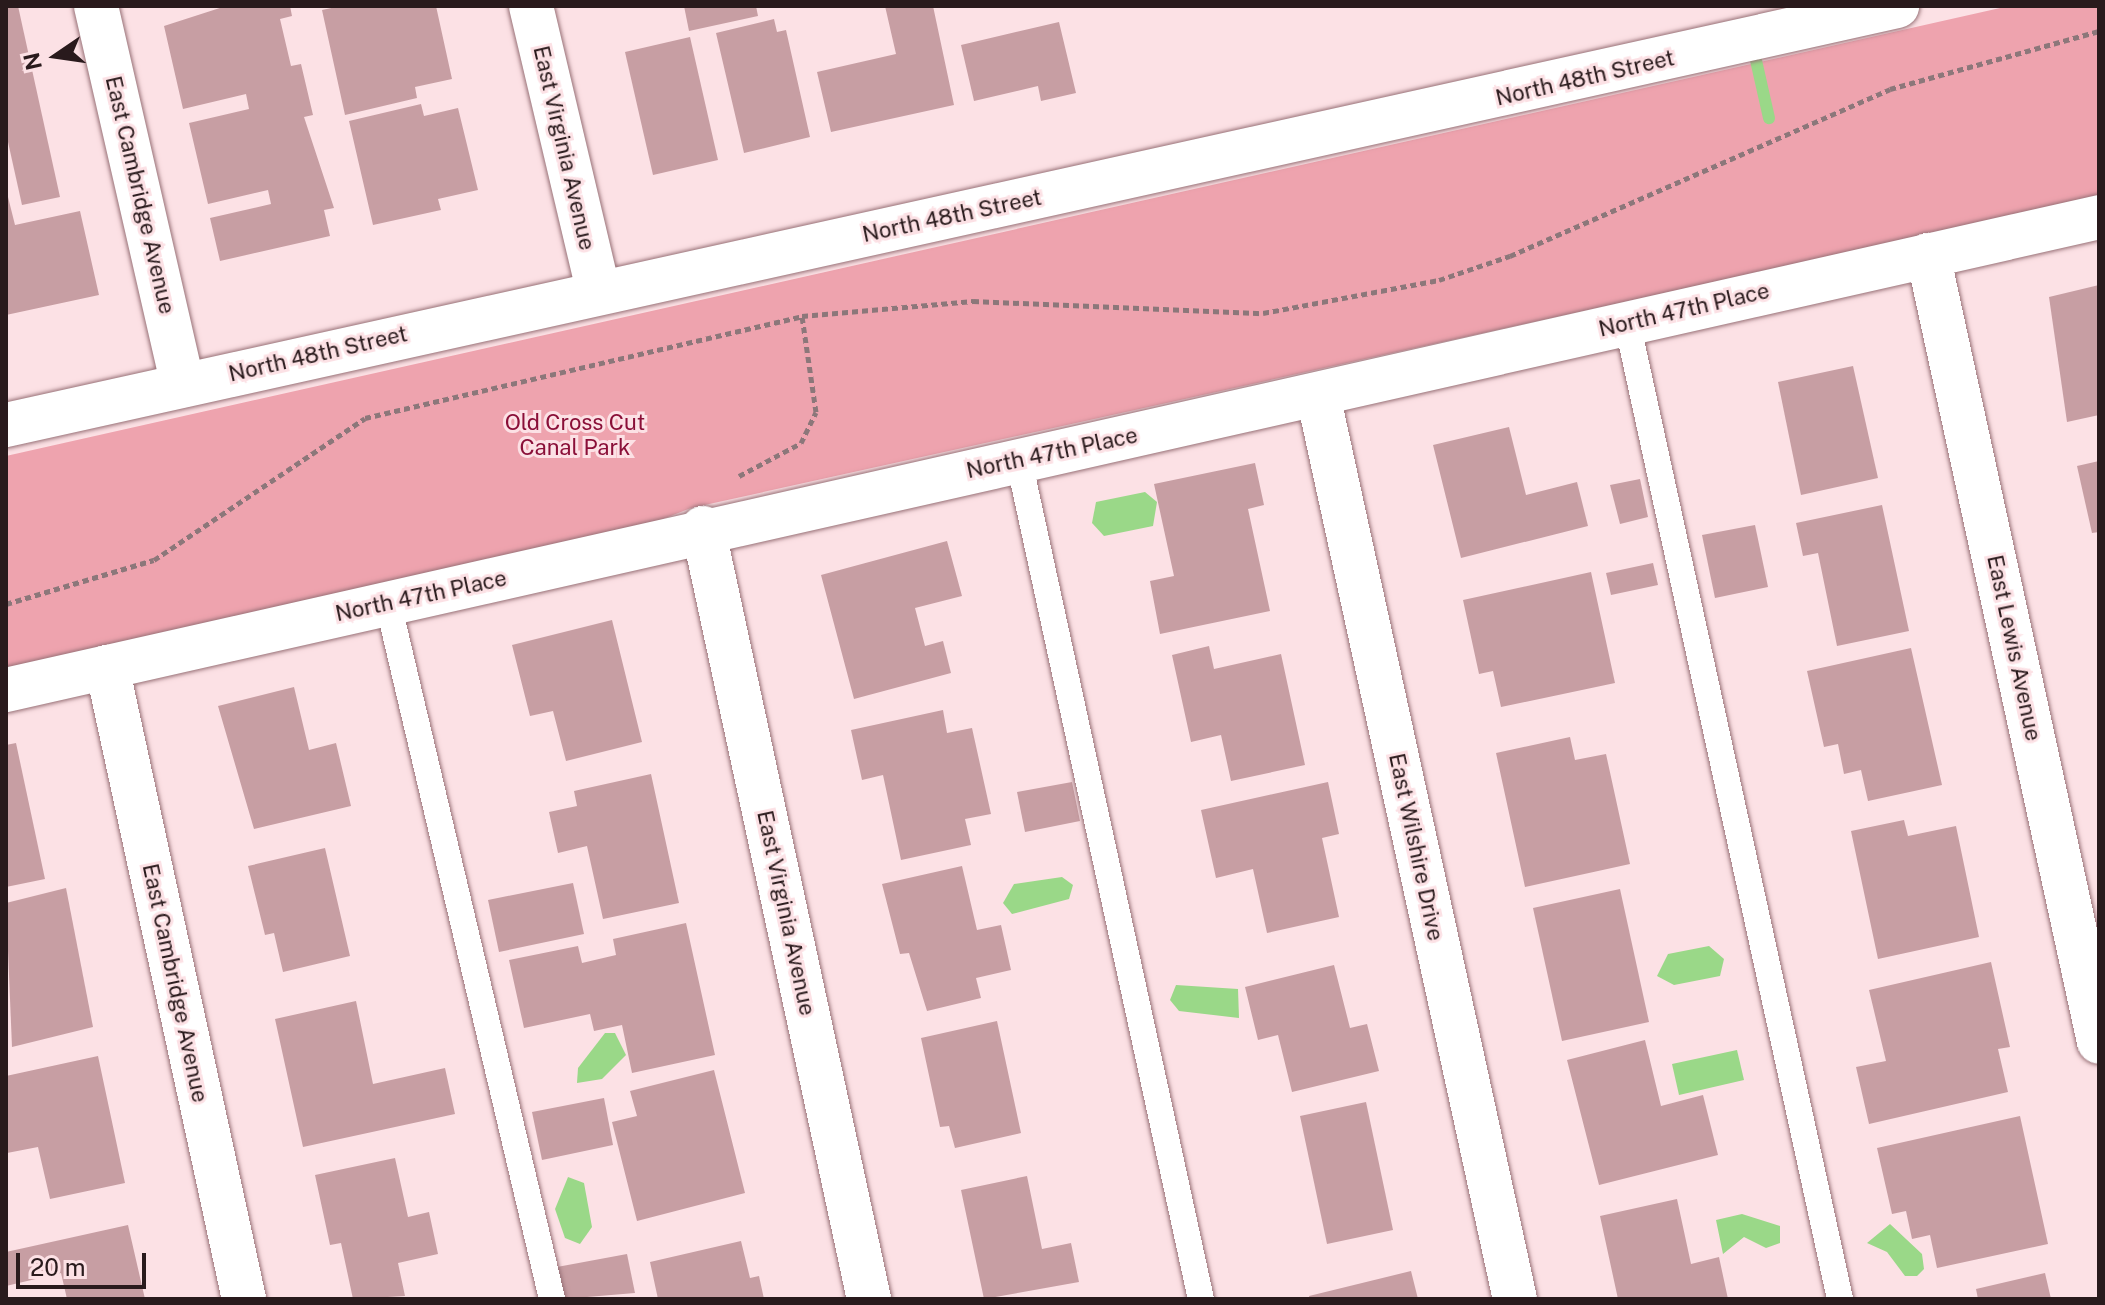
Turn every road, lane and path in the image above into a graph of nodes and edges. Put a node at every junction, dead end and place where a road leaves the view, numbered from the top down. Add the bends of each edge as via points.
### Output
1 (96, 6) edge
2 (531, 6) edge
3 (1897, 6) edge
4 (1838, 13) edge
5 (2099, 31) edge
6 (2099, 217) edge
7 (1928, 255) junction
8 (598, 290) junction
9 (802, 316) junction
10 (1627, 322) junction
11 (183, 385) junction
12 (1318, 395) junction
13 (6, 425) edge
14 (1019, 461) junction
15 (731, 479) dead end
16 (703, 528) junction
17 (388, 603) junction
18 (6, 604) edge
19 (107, 667) junction
20 (6, 690) edge
21 (2099, 1042) edge
22 (244, 1299) edge
23 (552, 1299) edge
24 (869, 1299) edge
25 (1201, 1299) edge
26 (1515, 1299) edge
27 (1840, 1299) edge

1 - 11 street, East Cambridge Avenue
2 - 8 street, East Virginia Avenue
3 - 4 street, North 48th Street
4 - 8 street, North 48th Street
5 - 9 path via 1890,89 1510,256 1439,280 1263,313 973,301
6 - 7 street, North 47th Place
7 - 10 street, North 47th Place
7 - 21 street, East Lewis Avenue
8 - 11 street, North 48th Street
9 - 15 path via 816,412 801,443
9 - 18 path via 365,418 154,560
10 - 12 street, North 47th Place
10 - 27 lane
11 - 13 street, North 48th Street
12 - 14 street, North 47th Place
12 - 26 street, East Wilshire Drive
14 - 16 street, North 47th Place
14 - 25 lane
16 - 17 street, North 47th Place
16 - 24 street, East Virginia Avenue
17 - 19 street, North 47th Place
17 - 23 lane
19 - 20 street, North 47th Place
19 - 22 street, East Cambridge Avenue

